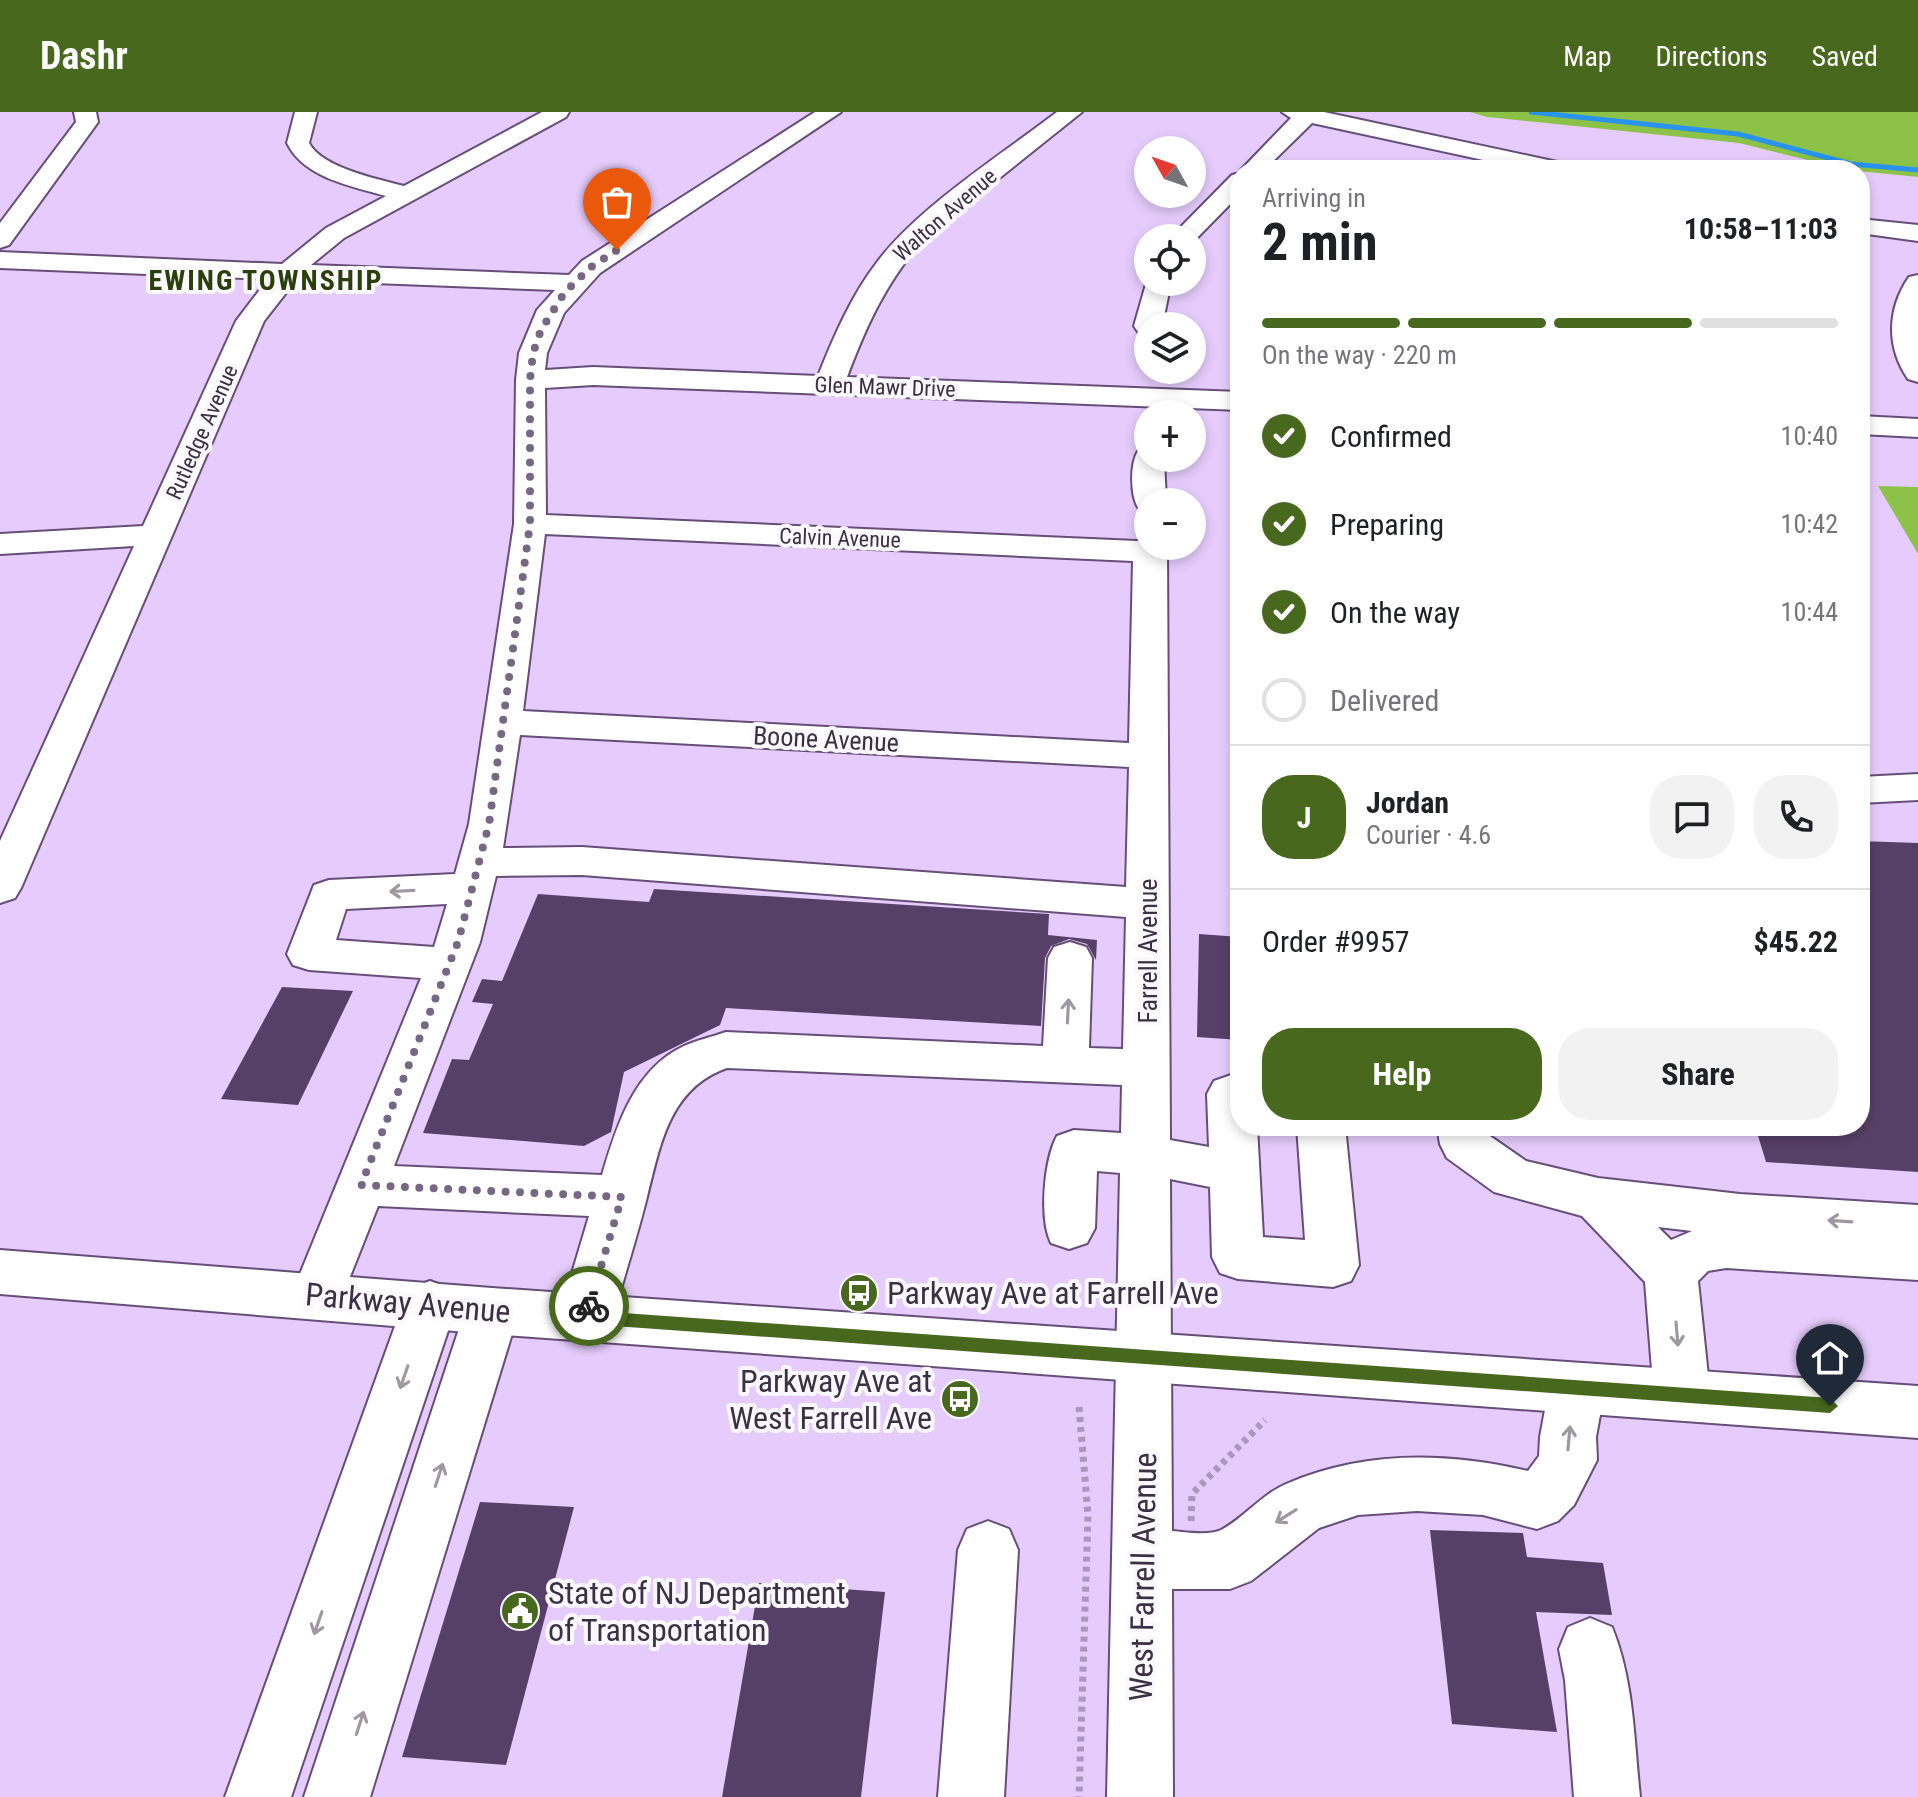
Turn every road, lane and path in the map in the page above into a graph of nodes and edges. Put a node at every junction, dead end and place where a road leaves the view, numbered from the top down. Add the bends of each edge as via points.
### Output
1 (85, 112) edge
2 (306, 112) edge
3 (558, 112) edge
4 (830, 112) edge
5 (1071, 112) edge
6 (1300, 114) edge
7 (1260, 160) edge
8 (1515, 160) edge
9 (405, 194) junction
10 (1230, 202) edge
11 (1201, 224) edge
12 (1870, 227) edge
13 (1918, 233) edge
14 (0, 240) edge
15 (0, 260) edge
16 (290, 270) junction
17 (573, 283) junction
18 (1918, 283) edge
19 (1918, 373) edge
20 (530, 380) junction
21 (829, 385) junction
22 (1149, 394) edge
23 (1230, 400) edge
24 (1870, 426) edge
25 (1918, 428) edge
26 (530, 524) junction
27 (157, 535) junction
28 (0, 544) edge
29 (1134, 548) edge
30 (1150, 560) edge
31 (503, 722) junction
32 (1149, 756) junction
33 (1918, 787) edge
34 (1870, 789) edge
35 (477, 875) junction
36 (0, 888) edge
37 (1148, 904) junction
38 (1072, 931) junction
39 (449, 964) junction
40 (1065, 1063) junction
41 (1147, 1068) junction
42 (1234, 1136) edge
43 (1322, 1136) edge
44 (1463, 1136) edge
45 (1146, 1155) junction
46 (1236, 1172) junction
47 (361, 1185) junction
48 (622, 1197) junction
49 (1598, 1199) junction
50 (1740, 1215) junction
51 (1918, 1226) edge
52 (1069, 1228) dead end
53 (1918, 1258) edge
54 (1682, 1263) junction
55 (0, 1272) edge
56 (317, 1296) junction
57 (430, 1304) junction
58 (492, 1311) junction
59 (586, 1317) junction
60 (1145, 1356) junction
61 (1577, 1388) junction
62 (1682, 1395) junction
63 (1079, 1407) dead end
64 (1918, 1412) edge
65 (988, 1550) dead end
66 (1143, 1557) junction
67 (1590, 1649) dead end
68 (258, 1797) edge
69 (337, 1797) edge
70 (971, 1797) edge
71 (1079, 1797) edge
72 (1140, 1797) edge
73 (1607, 1797) edge

1 - 14 street via 87,122
2 - 9 street via 298,138 303,155 326,169
3 - 9 street, Rutledge Avenue
4 - 17 street
5 - 21 street, Walton Avenue via 898,251 861,303
6 - 7 street
6 - 8 street
9 - 16 street, Rutledge Avenue via 335,233
10 - 11 street
12 - 13 street
15 - 16 street
16 - 17 street
16 - 27 street, Rutledge Avenue via 250,321
17 - 20 street via 541,330
18 - 19 street via 1904,328
20 - 21 street, Glen Mawr Drive via 593,376
20 - 26 street
21 - 22 street, Glen Mawr Drive
22 - 23 street, Glen Mawr Drive
24 - 25 street
26 - 29 street, Calvin Avenue
26 - 31 street
27 - 28 street
27 - 36 street, Rutledge Avenue
30 - 32 street, Farrell Avenue
31 - 32 street, Boone Avenue
31 - 35 street
32 - 37 street, Farrell Avenue
33 - 34 street
35 - 38 street via 582,861
35 - 39 street
35 -> 39 street via 329,895 309,954
37 - 38 street
37 - 41 street, Farrell Avenue
40 -> 38 street
39 - 47 street
40 - 41 street
40 - 48 street via 726,1050 699,1059 666,1083 641,1125
41 - 45 street, Farrell Avenue
42 - 46 street
43 - 46 street via 1333,1265 1238,1257
44 - 49 street via 1464,1144 1512,1178
45 - 46 street
45 - 52 street via 1074,1150
45 - 60 street, Farrell Avenue
47 - 48 street
47 - 56 street
48 - 59 street
49 - 50 street
49 - 54 street
51 -> 50 street
50 - 54 street
53 - 54 street via 1726,1246
54 -> 62 street
55 - 56 street, Parkway Avenue
56 - 57 street, Parkway Avenue
57 - 58 street, Parkway Avenue
57 -> 68 street
58 - 59 street, Parkway Avenue
69 -> 58 street
59 - 60 street, Parkway Avenue
60 - 61 street, Parkway Avenue
60 - 66 street, West Farrell Avenue
61 - 62 street, Parkway Avenue
61 - 66 street via 1568,1460 1554,1486 1537,1501 1483,1488 1358,1488 1303,1505 1230,1560
62 - 64 street, Parkway Avenue
63 - 71 path via 1088,1515
65 - 70 street
66 - 72 street, West Farrell Avenue
67 - 73 street

